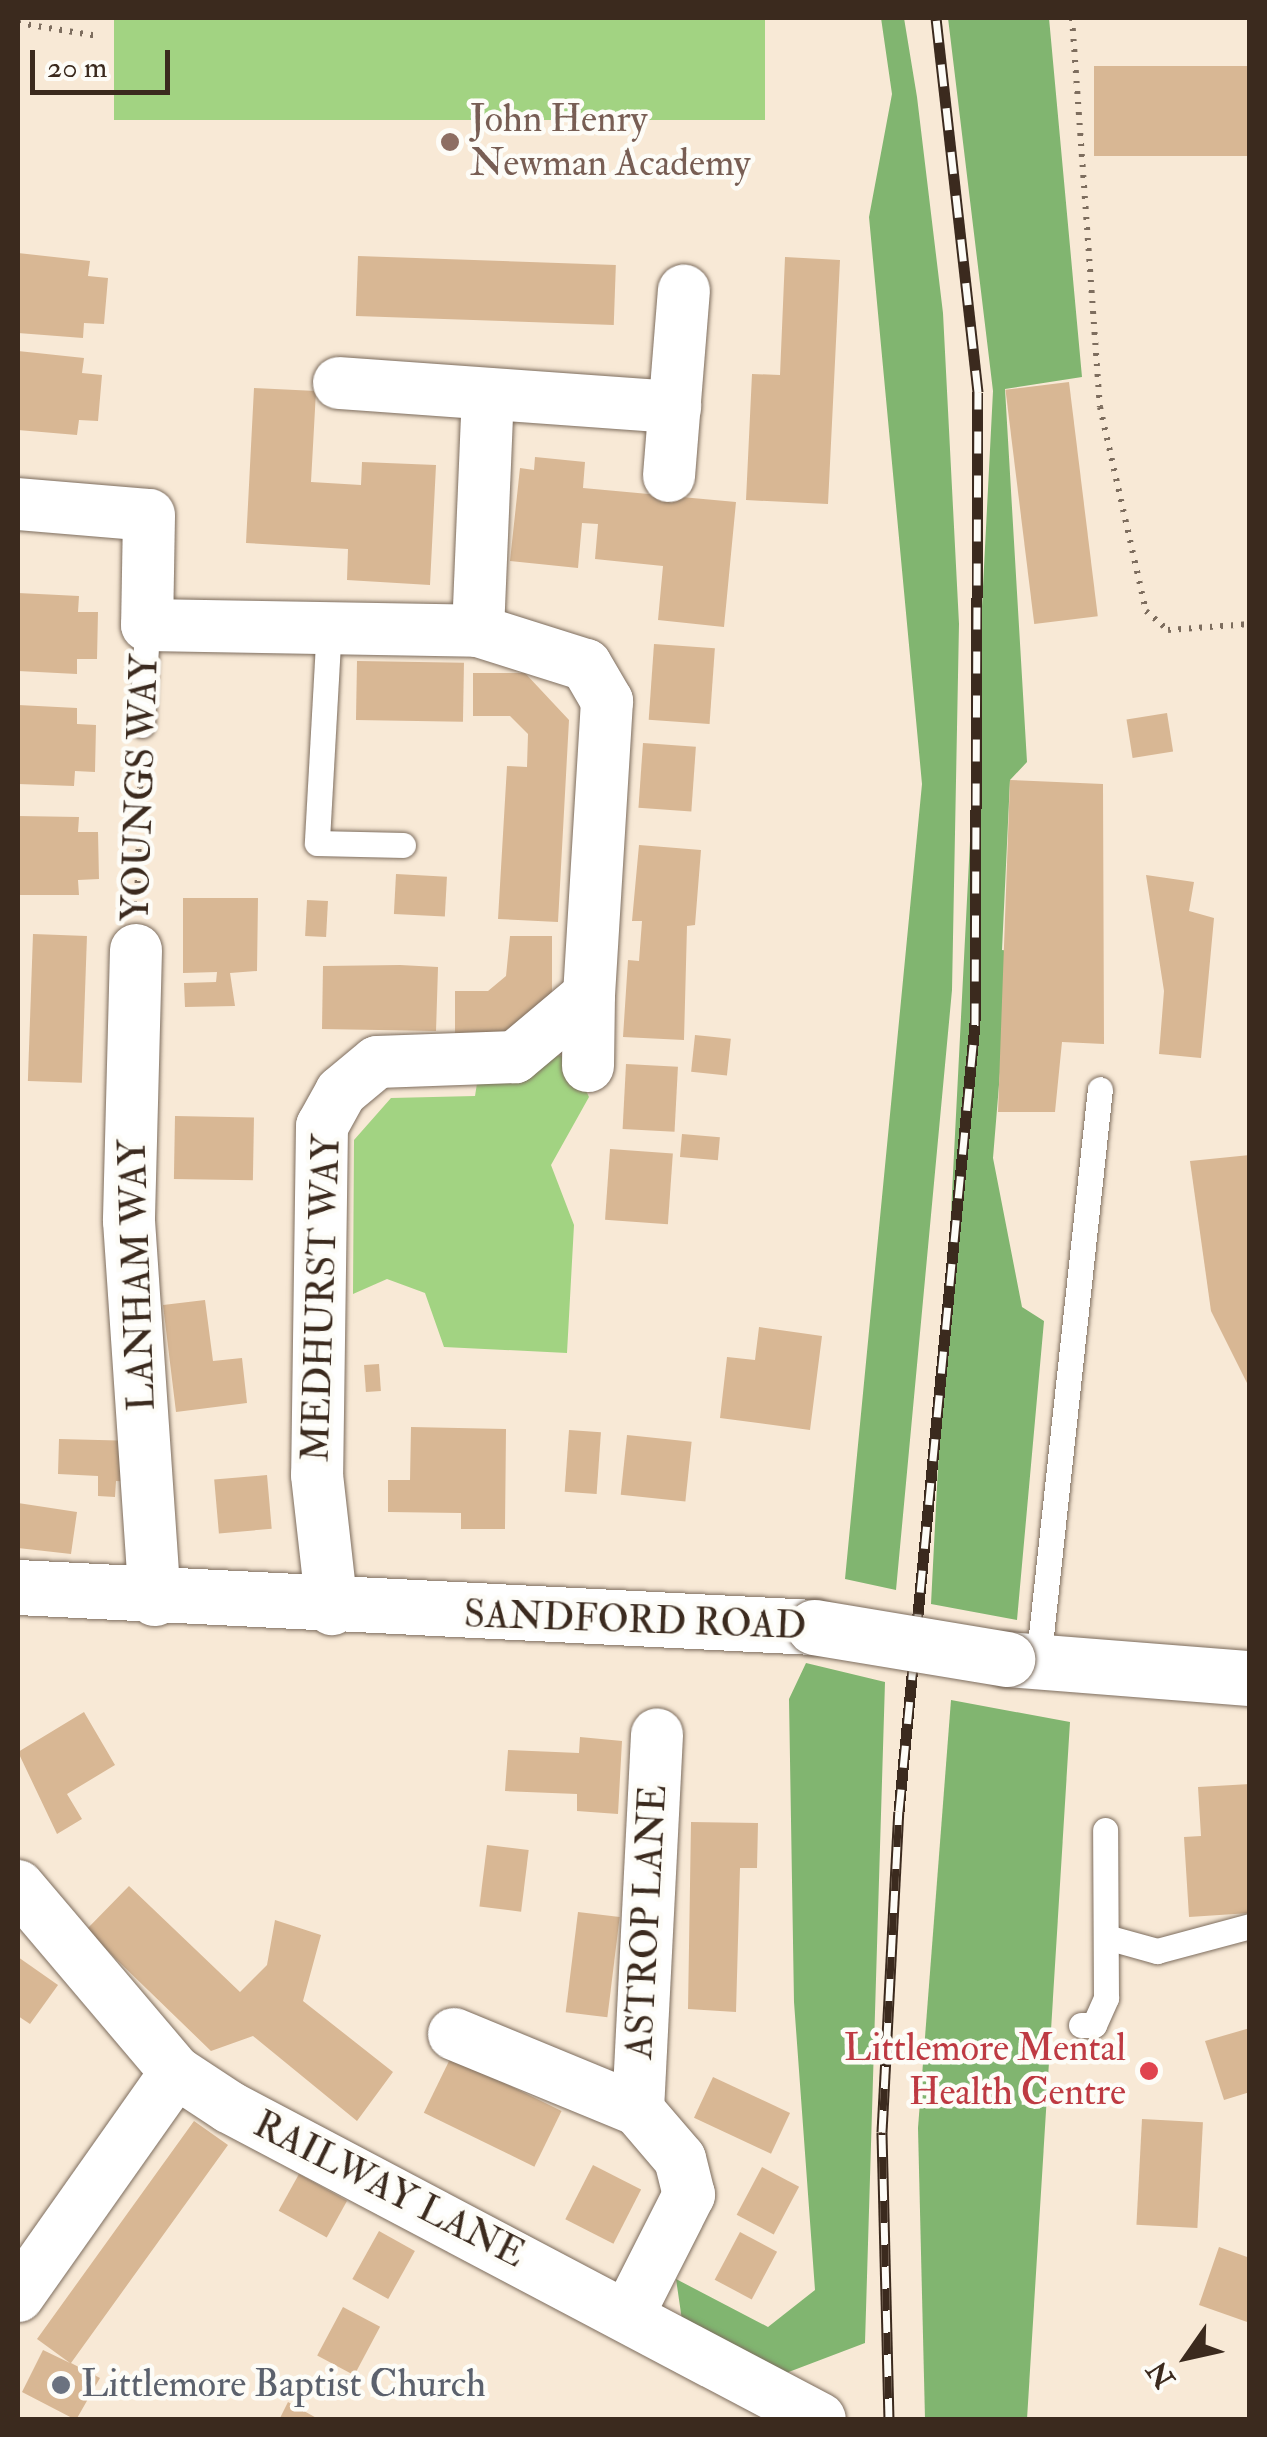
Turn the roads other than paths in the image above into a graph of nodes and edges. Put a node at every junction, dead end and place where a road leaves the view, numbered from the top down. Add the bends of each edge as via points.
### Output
1 (684, 291) dead end
2 (338, 383) dead end
3 (488, 394) junction
4 (675, 407) junction
5 (669, 476) dead end
6 (18, 504) edge
7 (330, 624) junction
8 (148, 625) junction
9 (478, 631) junction
10 (142, 725) road end
11 (403, 845) dead end
12 (136, 950) road end
13 (589, 996) junction
14 (588, 1066) dead end
15 (1100, 1089) dead end
16 (18, 1587) edge
17 (155, 1600) junction
18 (332, 1609) junction
19 (1023, 1661) junction
20 (1250, 1678) edge
21 (656, 1734) dead end
22 (1105, 1830) dead end
23 (18, 1886) edge
24 (1250, 1926) edge
25 (1110, 1938) junction
26 (1081, 2025) dead end
27 (454, 2034) dead end
28 (176, 2072) junction
29 (638, 2110) junction
30 (18, 2296) edge
31 (628, 2315) junction
32 (820, 2419) edge

1 - 4 street
2 - 3 street
3 - 4 street
3 - 9 street
4 - 5 street
6 - 8 street, YOUNGS WAY via 149,514
7 - 8 street, YOUNGS WAY
7 - 9 street
7 - 11 lane via 317,843
8 - 10 lane, YOUNGS WAY
9 - 13 street via 586,665 607,702
12 - 17 street, LANHAM WAY via 129,1222
13 - 14 street
13 - 18 street, MEDHURST WAY via 515,1057 377,1062 341,1092 322,1126 316,1475
15 - 19 lane
16 - 17 street, SANDFORD ROAD
17 - 18 street, SANDFORD ROAD
18 - 19 street, SANDFORD ROAD, bridge via 814,1627
19 - 20 street, SANDFORD ROAD
21 - 29 street, ASTROP LANE
22 - 25 lane
23 - 28 street, RAILWAY LANE
24 - 25 lane via 1157,1952
25 - 26 lane via 1102,2016
27 - 29 street, ASTROP LANE
28 - 30 street
28 - 31 street, RAILWAY LANE
29 - 31 street, ASTROP LANE via 680,2159 688,2195
31 - 32 street, RAILWAY LANE

